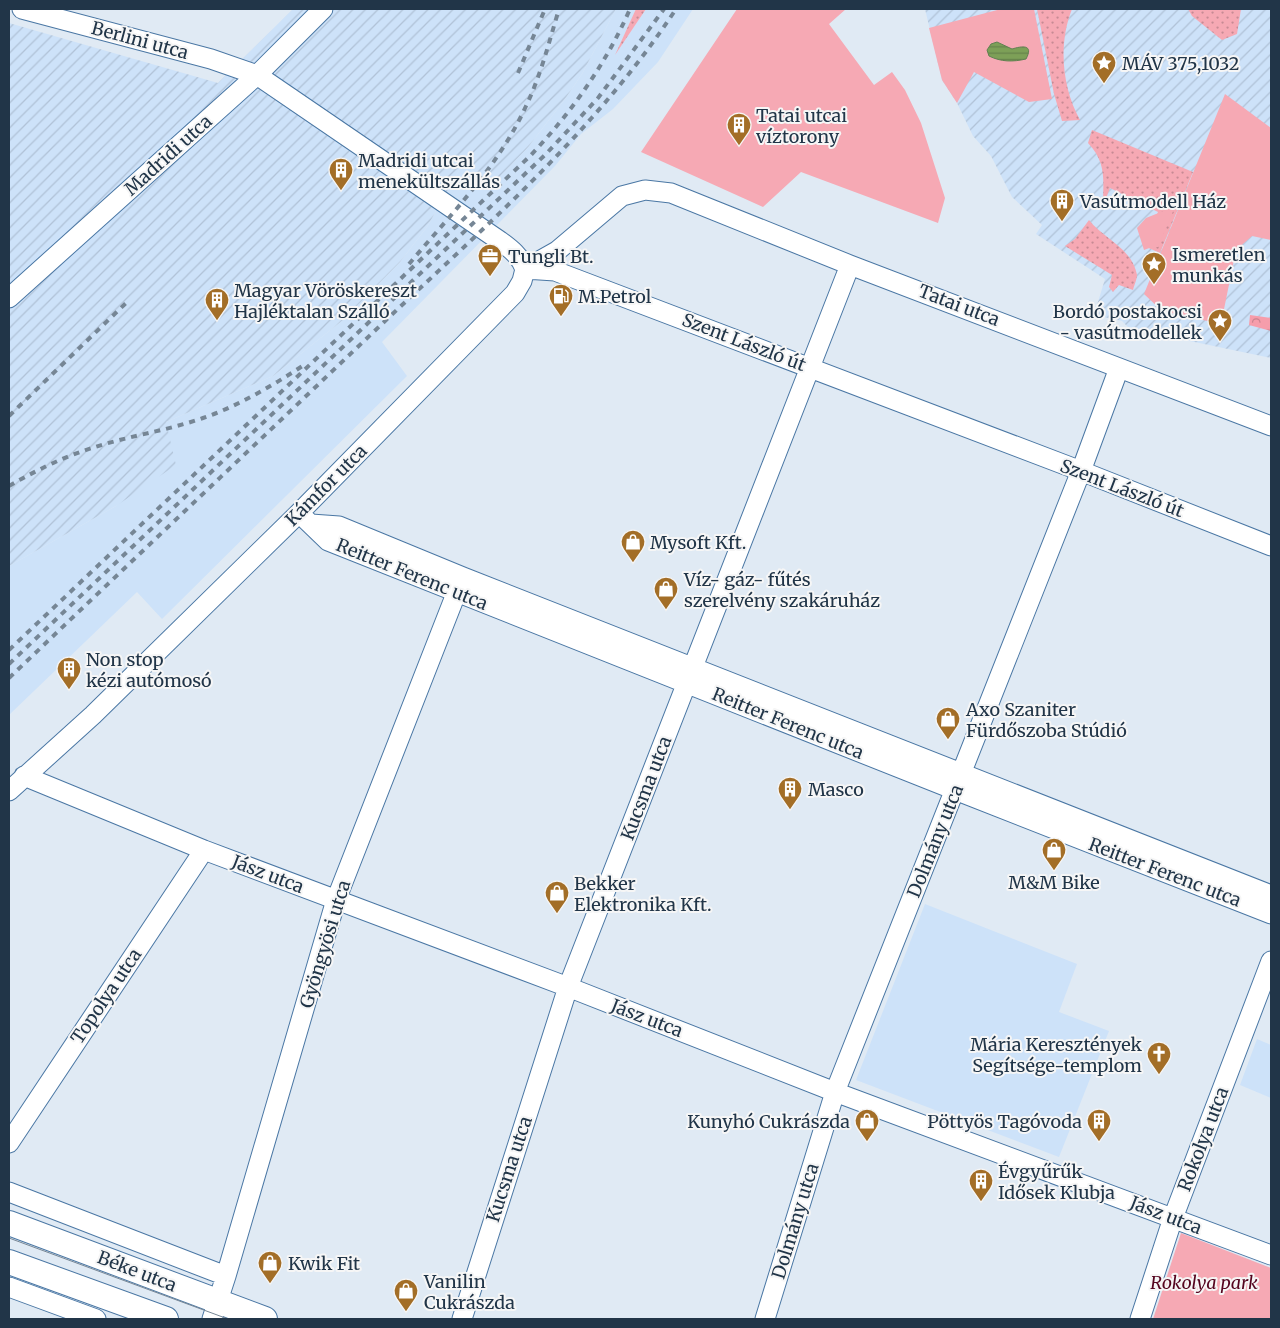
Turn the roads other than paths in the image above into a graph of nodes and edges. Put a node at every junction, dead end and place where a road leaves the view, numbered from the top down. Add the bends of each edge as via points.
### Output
1 (22, 9) edge
2 (323, 9) edge
3 (257, 75) junction
4 (850, 264) junction
5 (525, 269) junction
6 (9, 298) edge
7 (811, 368) junction
8 (1119, 368) junction
9 (1271, 426) edge
10 (1081, 471) junction
11 (305, 518) junction
12 (1271, 546) edge
13 (460, 585) junction
14 (689, 675) junction
15 (24, 776) junction
16 (958, 782) junction
17 (9, 791) edge
18 (204, 850) junction
19 (1271, 895) edge
20 (336, 900) junction
21 (1271, 914) edge
22 (1271, 960) edge
23 (568, 987) junction
24 (835, 1092) junction
25 (9, 1143) edge
26 (9, 1192) edge
27 (1173, 1218) junction
28 (9, 1223) edge
29 (1271, 1255) edge
30 (9, 1262) edge
31 (226, 1276) junction
32 (9, 1287) edge
33 (215, 1310) edge
34 (96, 1319) edge
35 (166, 1319) edge
36 (265, 1319) edge
37 (462, 1319) edge
38 (765, 1319) edge
39 (1140, 1319) edge

1 - 3 street, Berlini utca via 211,59
2 - 3 street, Madridi utca
3 - 5 street via 500,241 516,254
3 - 6 street, Madridi utca
4 - 5 street, Tatai utca via 671,193 645,190 622,196 557,252
4 - 7 street, Kucsma utca
4 - 8 street, Tatai utca
5 - 7 street, Szent László út via 555,271
5 - 11 street, Kámfor utca via 515,294
7 - 10 street, Szent László út
7 - 14 street, Kucsma utca
8 - 9 street, Tatai utca
8 - 10 street, Dolmány utca
10 - 12 street, Szent László út
10 - 16 street, Dolmány utca
11 - 13 street, Reitter Ferenc utca via 339,526
11 - 15 street, Kámfor utca
13 - 14 street, Reitter Ferenc utca
13 - 20 street, Gyöngyösi utca
14 - 16 street, Reitter Ferenc utca
14 - 23 street, Kucsma utca
15 - 17 street, Kámfor utca
15 - 18 street, Jász utca
16 - 19 street, Reitter Ferenc utca
16 - 21 street, Reitter Ferenc utca
16 - 24 street, Dolmány utca
18 - 20 street, Jász utca
18 - 25 street, Topolya utca
20 - 23 street, Jász utca
20 - 31 street, Gyöngyösi utca
22 - 27 street, Rokolya utca
23 - 24 street, Jász utca
23 - 37 street, Kucsma utca
24 - 27 street, Jász utca
24 - 38 street, Dolmány utca
26 - 31 street, Béke utca
27 - 29 street, Jász utca
27 - 39 street, Rokolya utca
28 - 33 main road, Béke utca
30 - 35 main road, Béke utca
31 - 33 street, Gyöngyösi utca
32 - 34 street
33 - 36 main road, Béke utca

